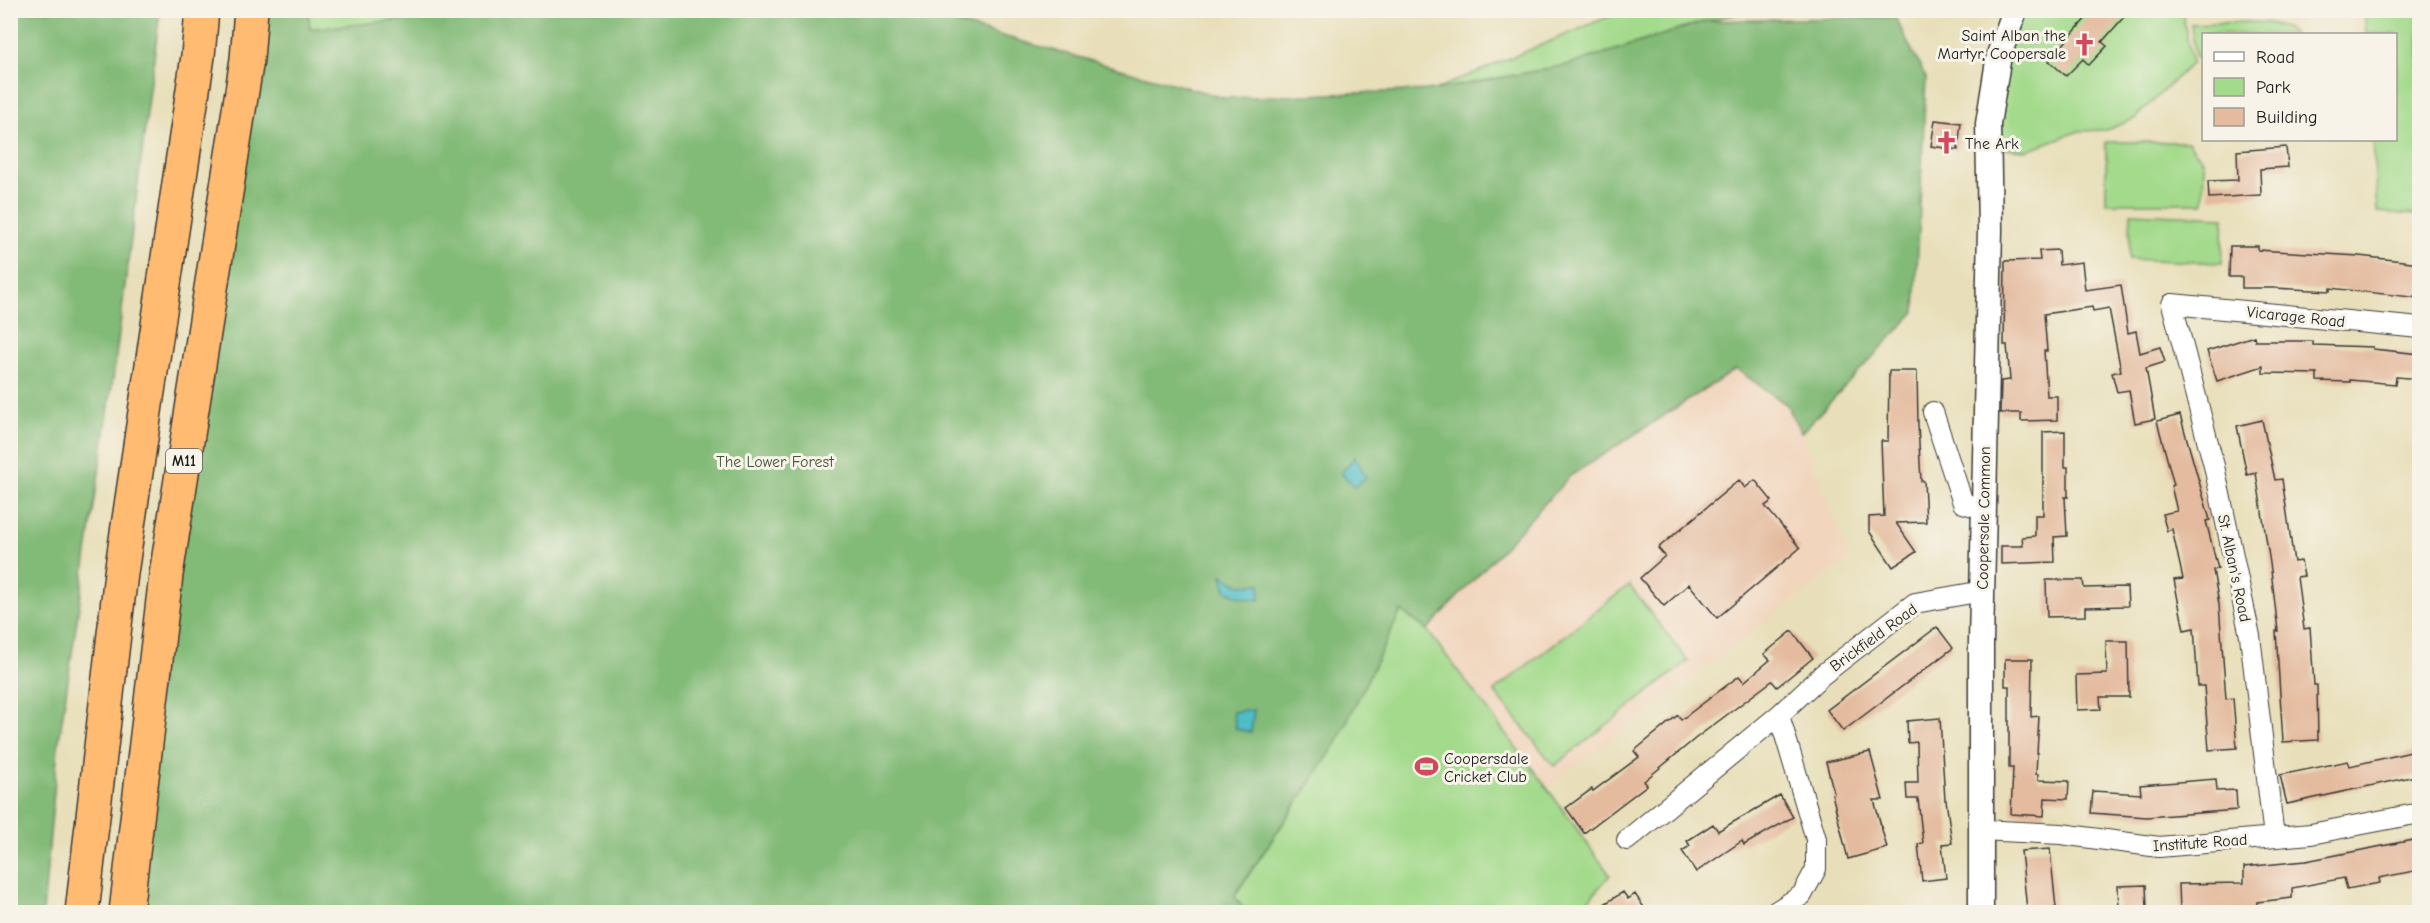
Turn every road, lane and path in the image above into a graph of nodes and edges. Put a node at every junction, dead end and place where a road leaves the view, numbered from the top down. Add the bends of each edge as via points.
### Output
1 (202, 10) edge
2 (251, 10) edge
3 (2015, 10) edge
4 (2172, 304) joint
5 (2420, 328) edge
6 (1933, 412) dead end
7 (1983, 509) junction
8 (1983, 591) junction
9 (1779, 715) junction
10 (2420, 813) edge
11 (1980, 830) junction
12 (2274, 837) junction
13 (1627, 840) dead end
14 (82, 912) edge
15 (126, 912) edge
16 (1775, 912) edge
17 (1981, 912) edge

1 - 14 highway via 121,573
2 - 15 highway, M11 via 166,575
3 - 7 street, Coopersale Common via 1999,55 1988,124 1990,229
4 - 5 street, Vicarage Road
4 - 12 street, St. Alban's Road via 2214,466 2250,636
6 - 7 street via 1963,503
7 - 8 street, Coopersale Common
8 - 9 street, Brickfield Road via 1915,603 1822,675
8 - 11 street, Coopersale Common
9 - 13 street, Brickfield Road
9 - 16 street via 1816,838 1816,869 1802,895
10 - 12 street, Institute Road via 2311,834
11 - 12 street, Institute Road via 2061,834 2159,847
11 - 17 street, Coopersale Common

